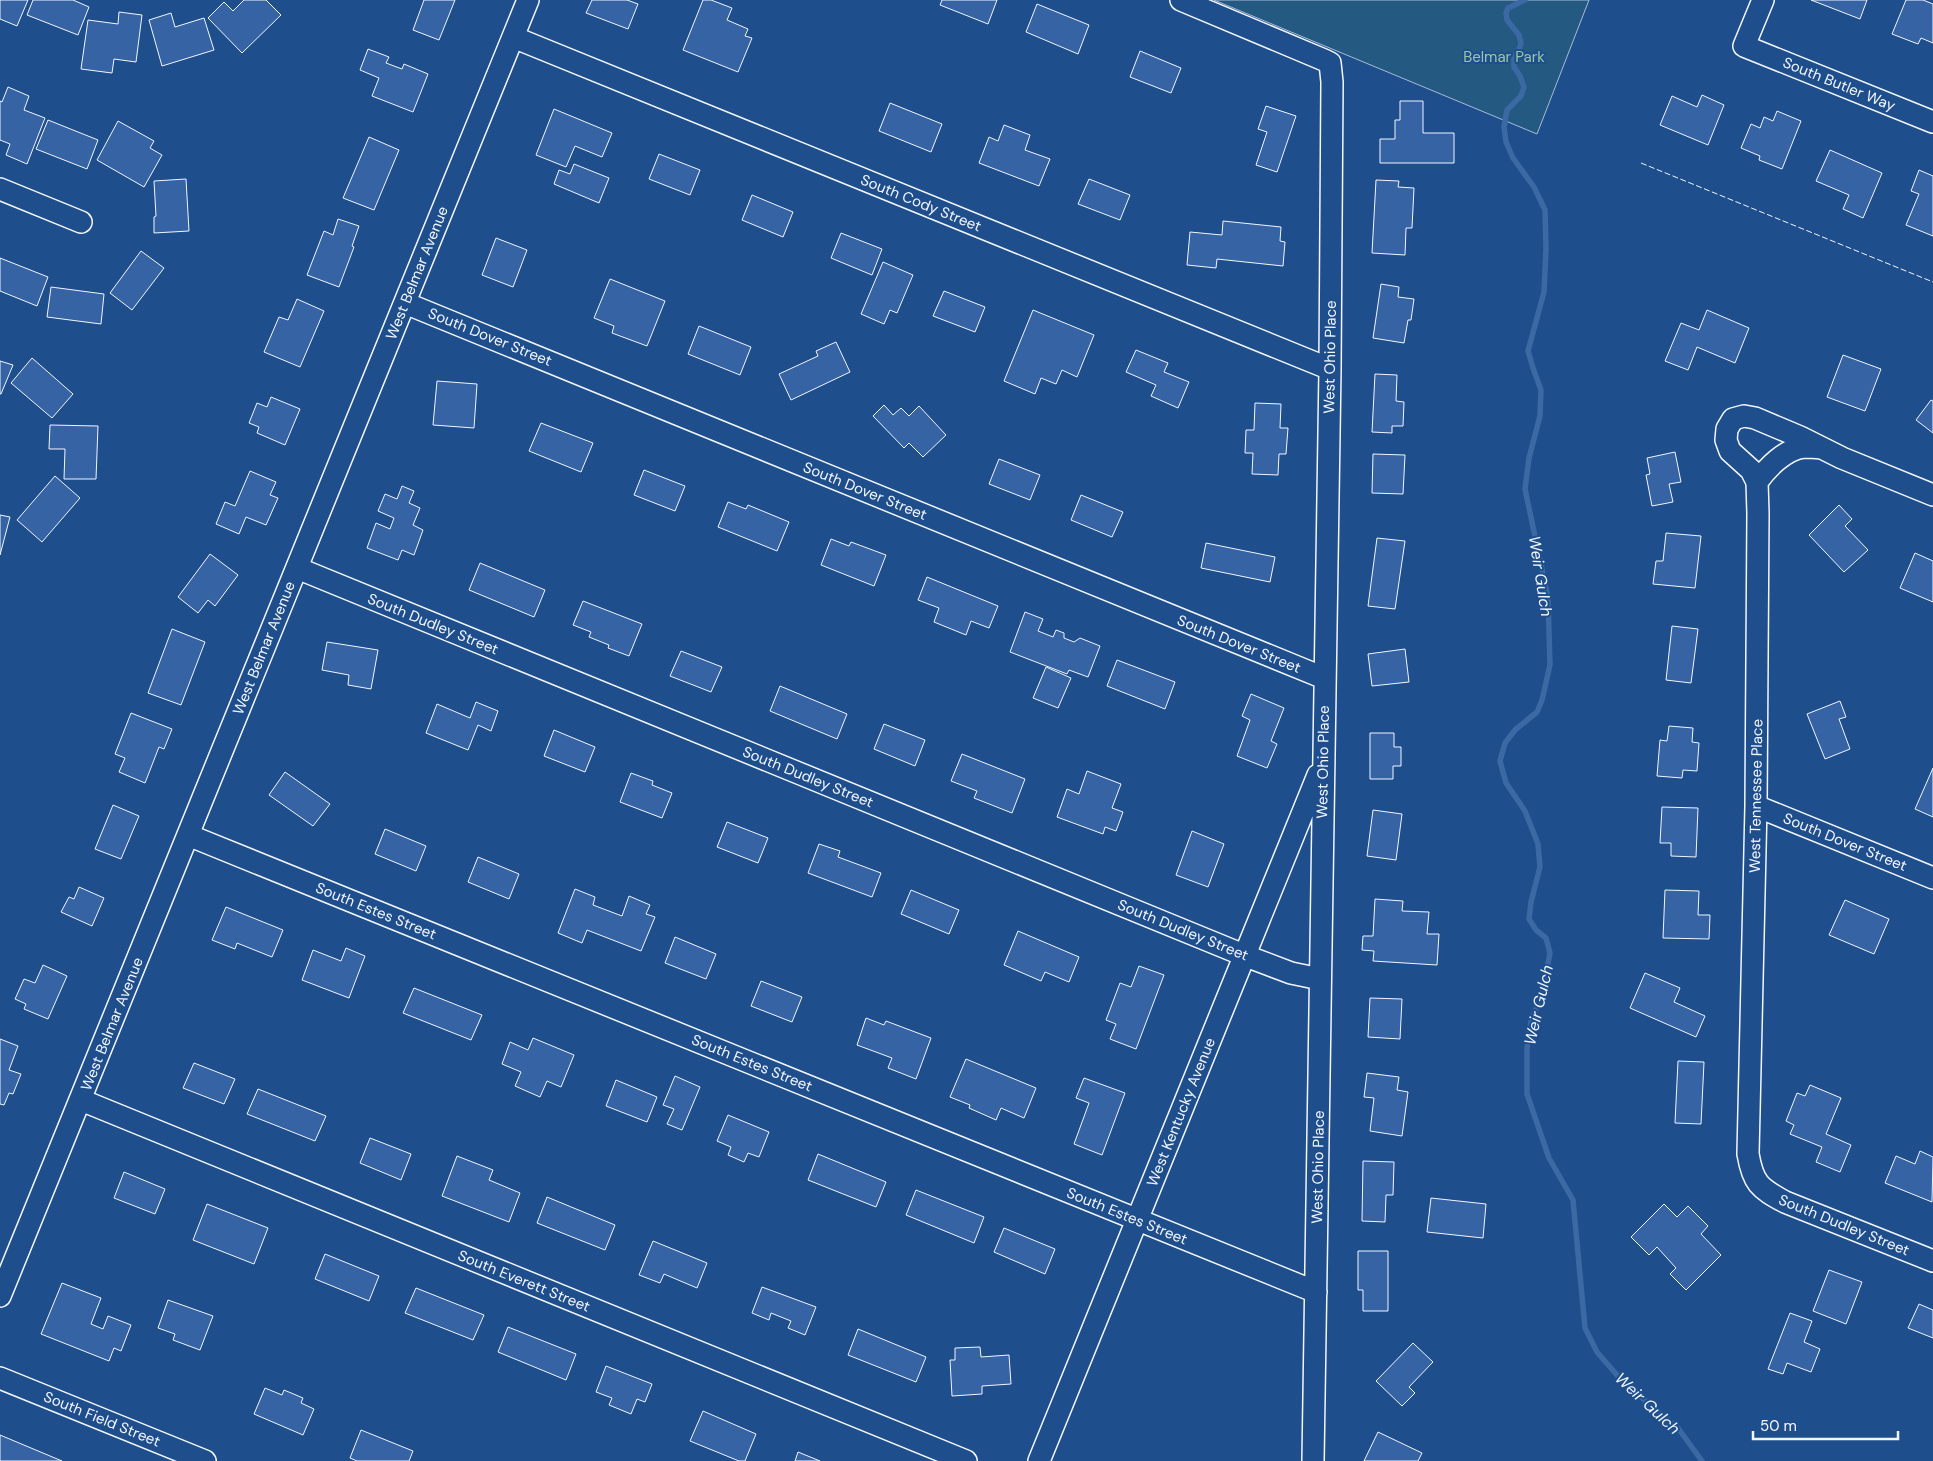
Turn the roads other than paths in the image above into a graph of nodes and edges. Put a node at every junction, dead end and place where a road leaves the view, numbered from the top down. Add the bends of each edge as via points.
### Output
1 (528, 0) edge
2 (1181, 0) edge
3 (1763, 0) edge
4 (512, 38) junction
5 (1933, 122) edge
6 (0, 189) edge
7 (81, 222) dead end
8 (405, 303) junction
9 (1330, 369) junction
10 (1820, 448) junction
11 (1757, 482) junction
12 (1933, 495) edge
13 (297, 568) junction
14 (1324, 678) junction
15 (1323, 763) junction
16 (1756, 806) junction
17 (188, 835) junction
18 (1933, 878) edge
19 (1246, 956) junction
20 (1320, 979) junction
21 (81, 1100) junction
22 (1757, 1184) joint
23 (1137, 1220) junction
24 (1933, 1261) edge
25 (1316, 1292) junction
26 (0, 1296) edge
27 (0, 1378) edge
28 (204, 1461) edge
29 (966, 1461) edge
30 (1039, 1461) edge
31 (1313, 1461) edge

1 - 4 street, West Belmar Avenue
2 - 9 street, West Ohio Place via 1330,63
3 - 5 street, South Butler Way via 1744,46
4 - 8 street, West Belmar Avenue
4 - 9 street, South Cody Street
6 - 7 street
8 - 13 street, West Belmar Avenue
8 - 14 street, South Dover Street
9 - 14 street, West Ohio Place
10 - 11 street via 1802,447 1789,452 1765,471
10 - 11 street via 1755,418 1733,419 1727,429 1726,440 1730,450 1751,470
10 - 12 street
11 - 16 street, West Tennessee Place
13 - 17 street, West Belmar Avenue
13 - 19 street, South Dudley Street
14 - 15 street, West Ohio Place
15 - 19 street, West Kentucky Avenue
15 - 20 street, West Ohio Place
16 - 18 street, South Dover Street
16 - 22 street, West Tennessee Place via 1748,1154
17 - 21 street, West Belmar Avenue
17 - 23 street, South Estes Street
19 - 20 street, South Dudley Street via 1290,973
19 - 23 street, West Kentucky Avenue
20 - 25 street, West Ohio Place
21 - 26 street, West Belmar Avenue
21 - 29 street, South Everett Street
22 - 24 street, South Dudley Street via 1784,1202
23 - 25 street, South Estes Street
23 - 30 street, West Kentucky Avenue
25 - 31 street, West Ohio Place
27 - 28 street, South Field Street

